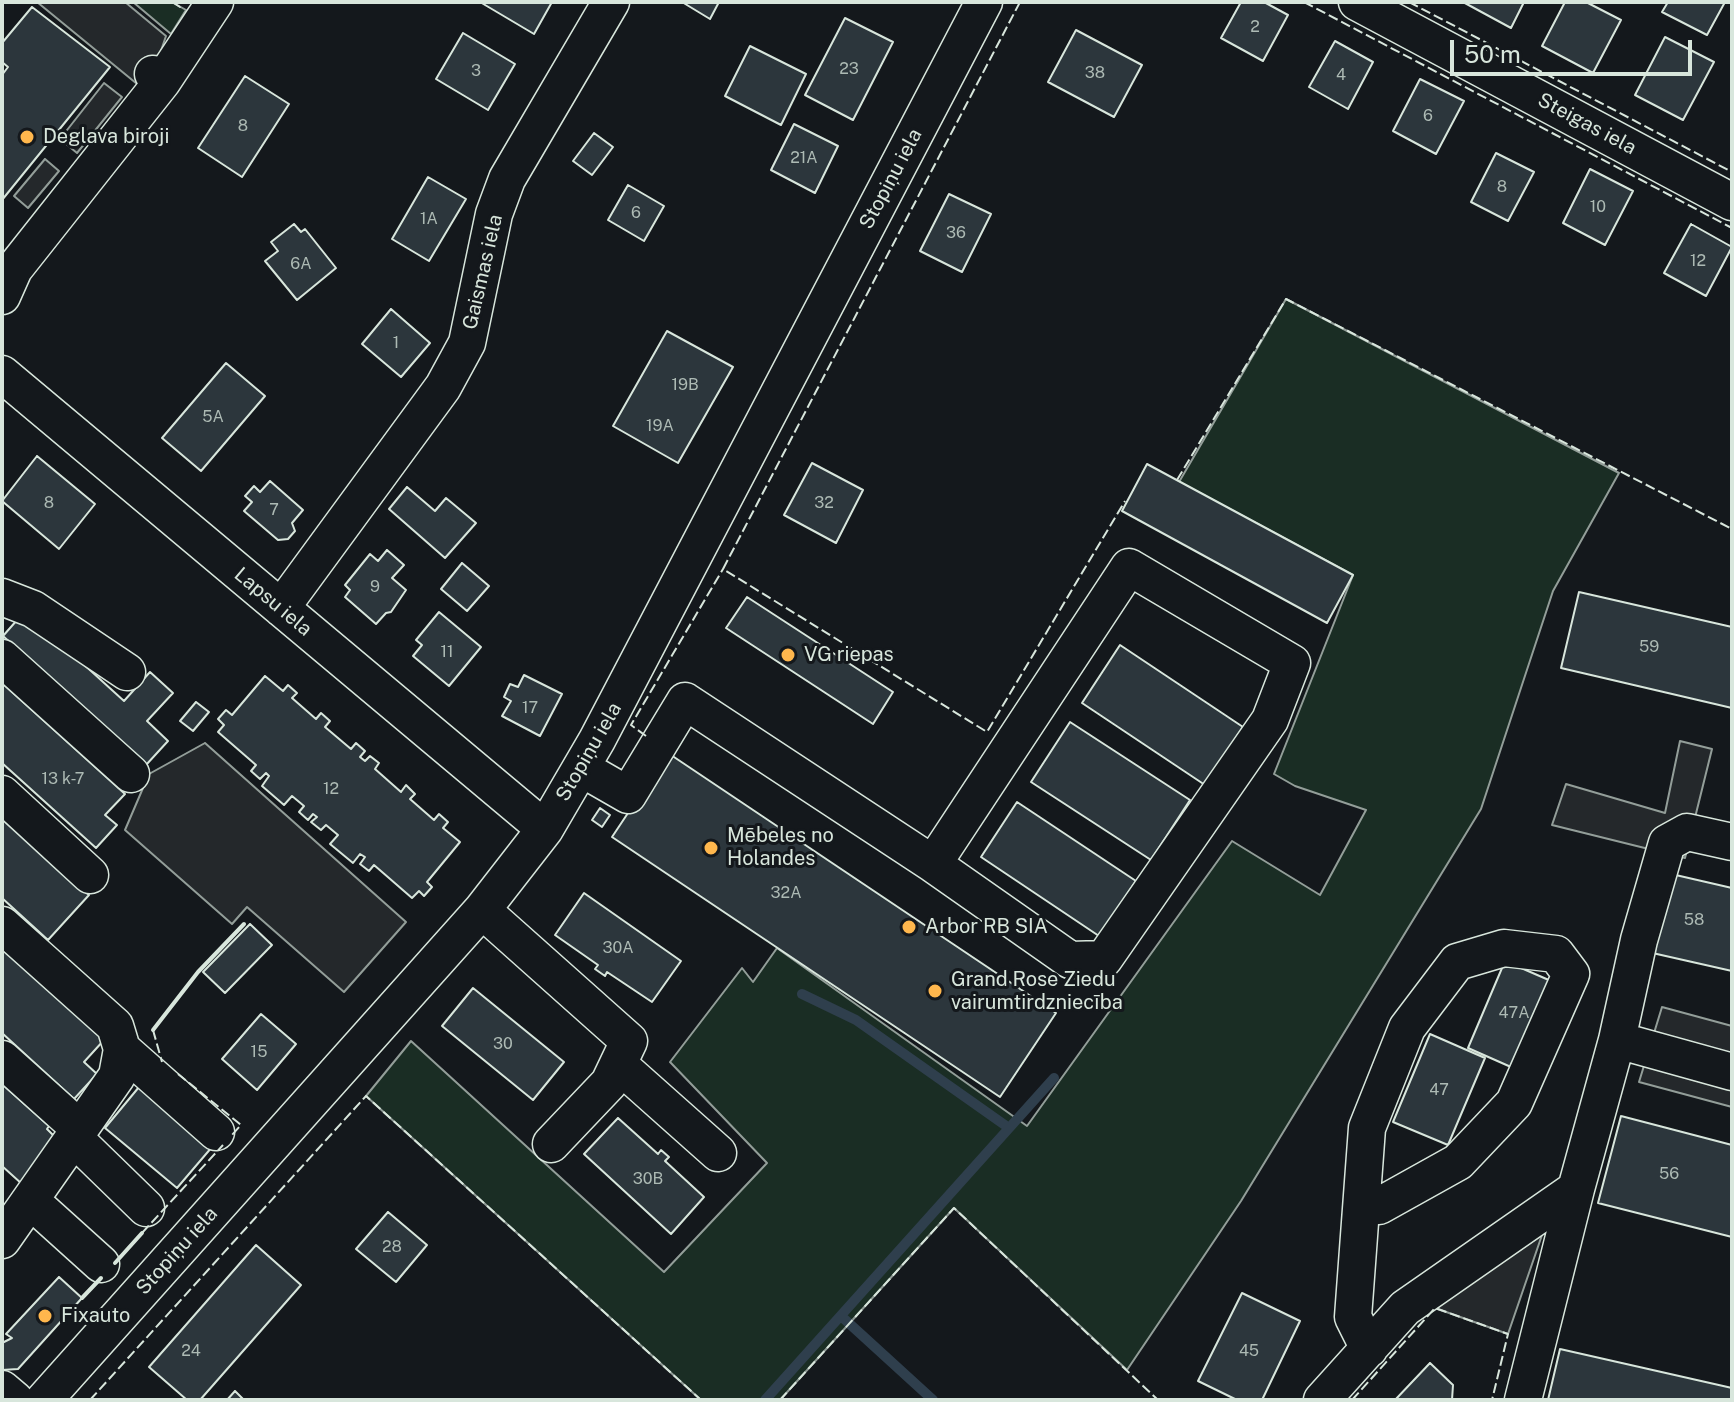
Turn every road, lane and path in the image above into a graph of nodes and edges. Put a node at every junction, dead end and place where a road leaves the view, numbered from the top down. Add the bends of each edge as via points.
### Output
1 (215, 2) edge
2 (611, 2) edge
3 (984, 2) edge
4 (1357, 2) edge
5 (1732, 202) edge
6 (2, 296) edge
7 (2, 374) edge
8 (2, 597) edge
9 (281, 608) junction
10 (2, 658) edge
11 (127, 672) dead end
12 (581, 768) junction
13 (131, 774) dead end
14 (2, 794) edge
15 (545, 829) junction
16 (1732, 842) edge
17 (933, 864) junction
18 (90, 875) dead end
19 (482, 910) junction
20 (2, 925) edge
21 (1617, 1040) junction
22 (122, 1049) junction
23 (2, 1059) edge
24 (618, 1064) junction
25 (1732, 1072) edge
26 (216, 1132) dead end
27 (77, 1134) junction
28 (551, 1144) dead end
29 (718, 1153) dead end
30 (1576, 1189) junction
31 (19, 1198) edge
32 (1362, 1205) junction
33 (146, 1208) dead end
34 (2, 1240) edge
35 (101, 1264) dead end
36 (1369, 1349) junction
37 (2, 1389) edge
38 (15, 1400) edge
39 (44, 1400) edge
40 (1322, 1400) edge
41 (1523, 1400) edge

1 - 6 street via 14,269
2 - 9 street, Gaismas iela via 507,179 494,214 467,343 443,387
3 - 12 street, Stopiņu iela
4 - 5 street, Steigas iela
7 - 9 street, Lapsu iela
8 - 11 street via 33,609
9 - 15 street, Lapsu iela
10 - 13 street
12 - 15 street, Stopiņu iela
12 - 17 street via 628,795 685,701
14 - 18 street
15 - 19 street, Stopiņu iela
16 - 21 street via 1687,832 1667,843
17 - 17 street via 1129,567 1292,663 1270,720 1104,959 1070,960
19 - 24 street via 629,1041
19 - 39 street, Stopiņu iela
20 - 22 street via 115,1026
21 - 25 street
21 - 30 street
22 - 26 street
22 - 27 street via 117,1076
23 - 27 street
24 - 28 street via 609,1083
24 - 29 street
27 - 31 street
27 - 33 street
30 - 36 street via 1405,1308
30 - 41 street
31 - 34 street
31 - 35 street
32 - 32 street via 1367,1128 1407,1028 1457,962 1504,948 1556,954 1571,974 1514,1103 1458,1162 1379,1206
32 - 36 street via 1353,1317
36 - 40 street
37 - 38 street

